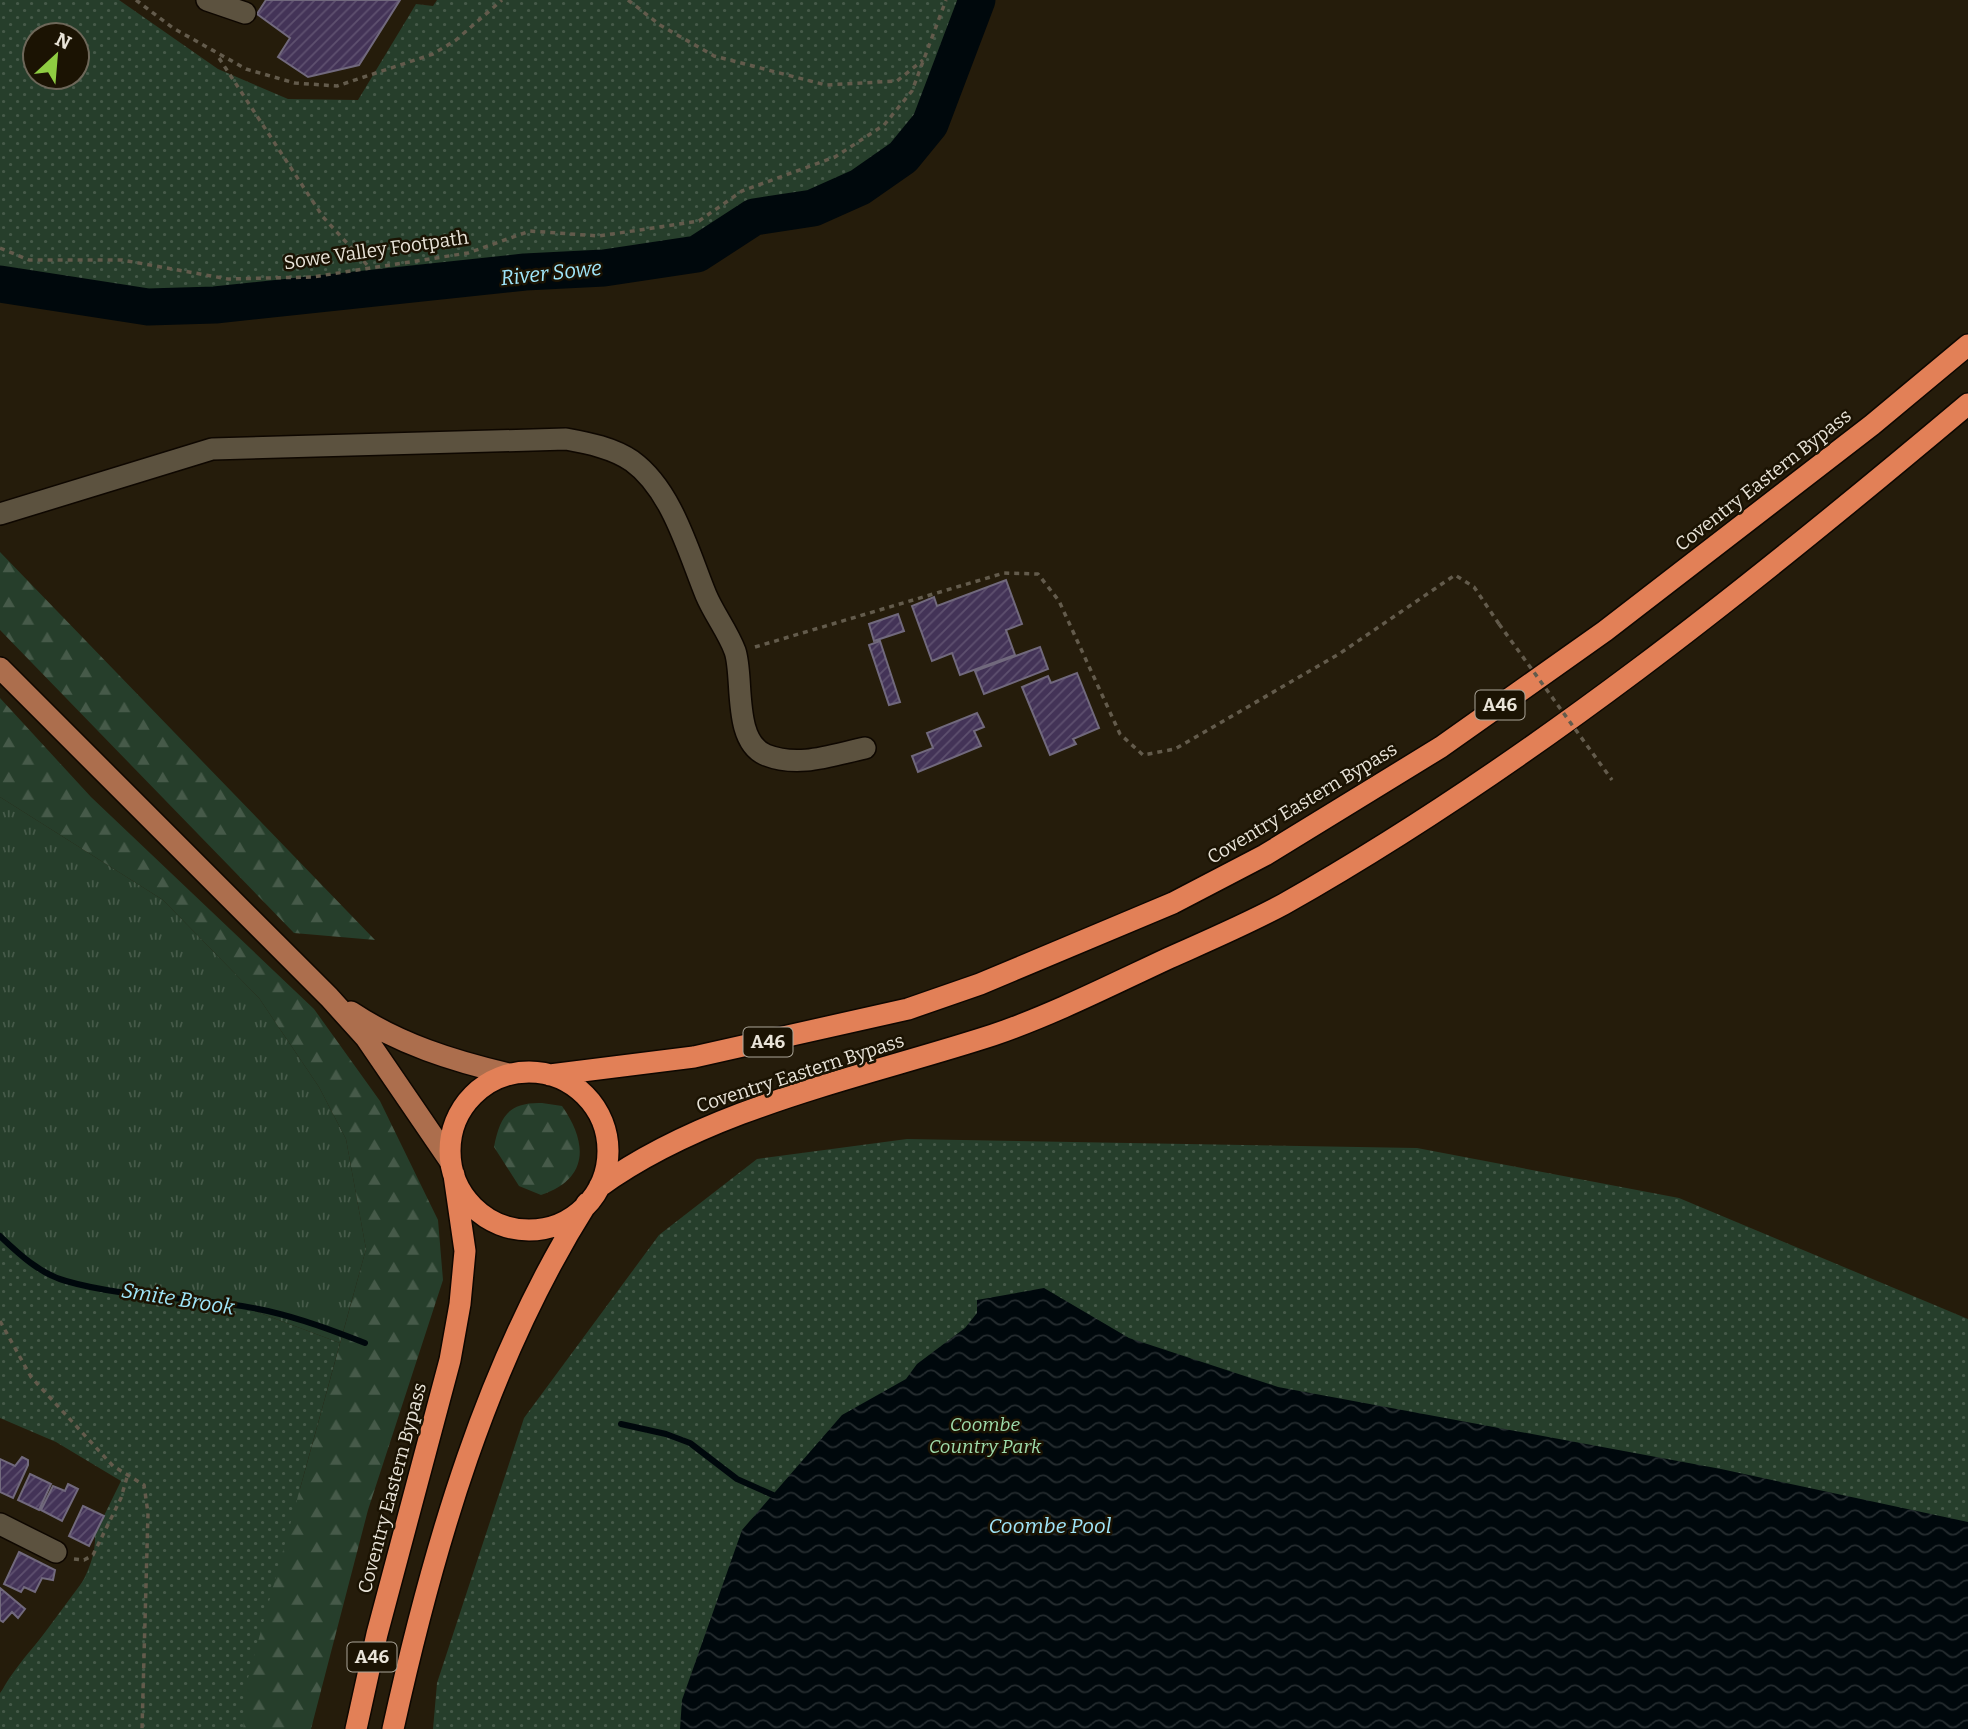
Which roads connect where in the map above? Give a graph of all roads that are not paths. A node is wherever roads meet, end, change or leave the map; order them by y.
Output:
1 (207, 0) edge
2 (245, 13) dead end
3 (1968, 345) edge
4 (1968, 404) edge
5 (0, 514) edge
6 (0, 668) edge
7 (865, 748) dead end
8 (329, 997) junction
9 (509, 1074) junction
10 (550, 1075) junction
11 (452, 1168) junction
12 (593, 1195) junction
13 (0, 1524) edge
14 (56, 1552) road end
15 (356, 1729) edge
16 (393, 1729) edge

1 - 2 street
3 - 10 highway, Coventry Eastern Bypass / A46
4 - 12 highway, Coventry Eastern Bypass / A46
5 - 7 street
6 - 8 main road
8 - 9 main road
8 - 11 main road
9 - 10 highway
9 - 11 highway
10 - 12 highway
11 - 12 highway
11 - 15 highway, Coventry Eastern Bypass / A46
12 - 16 highway, Coventry Eastern Bypass / A46
13 - 14 street

